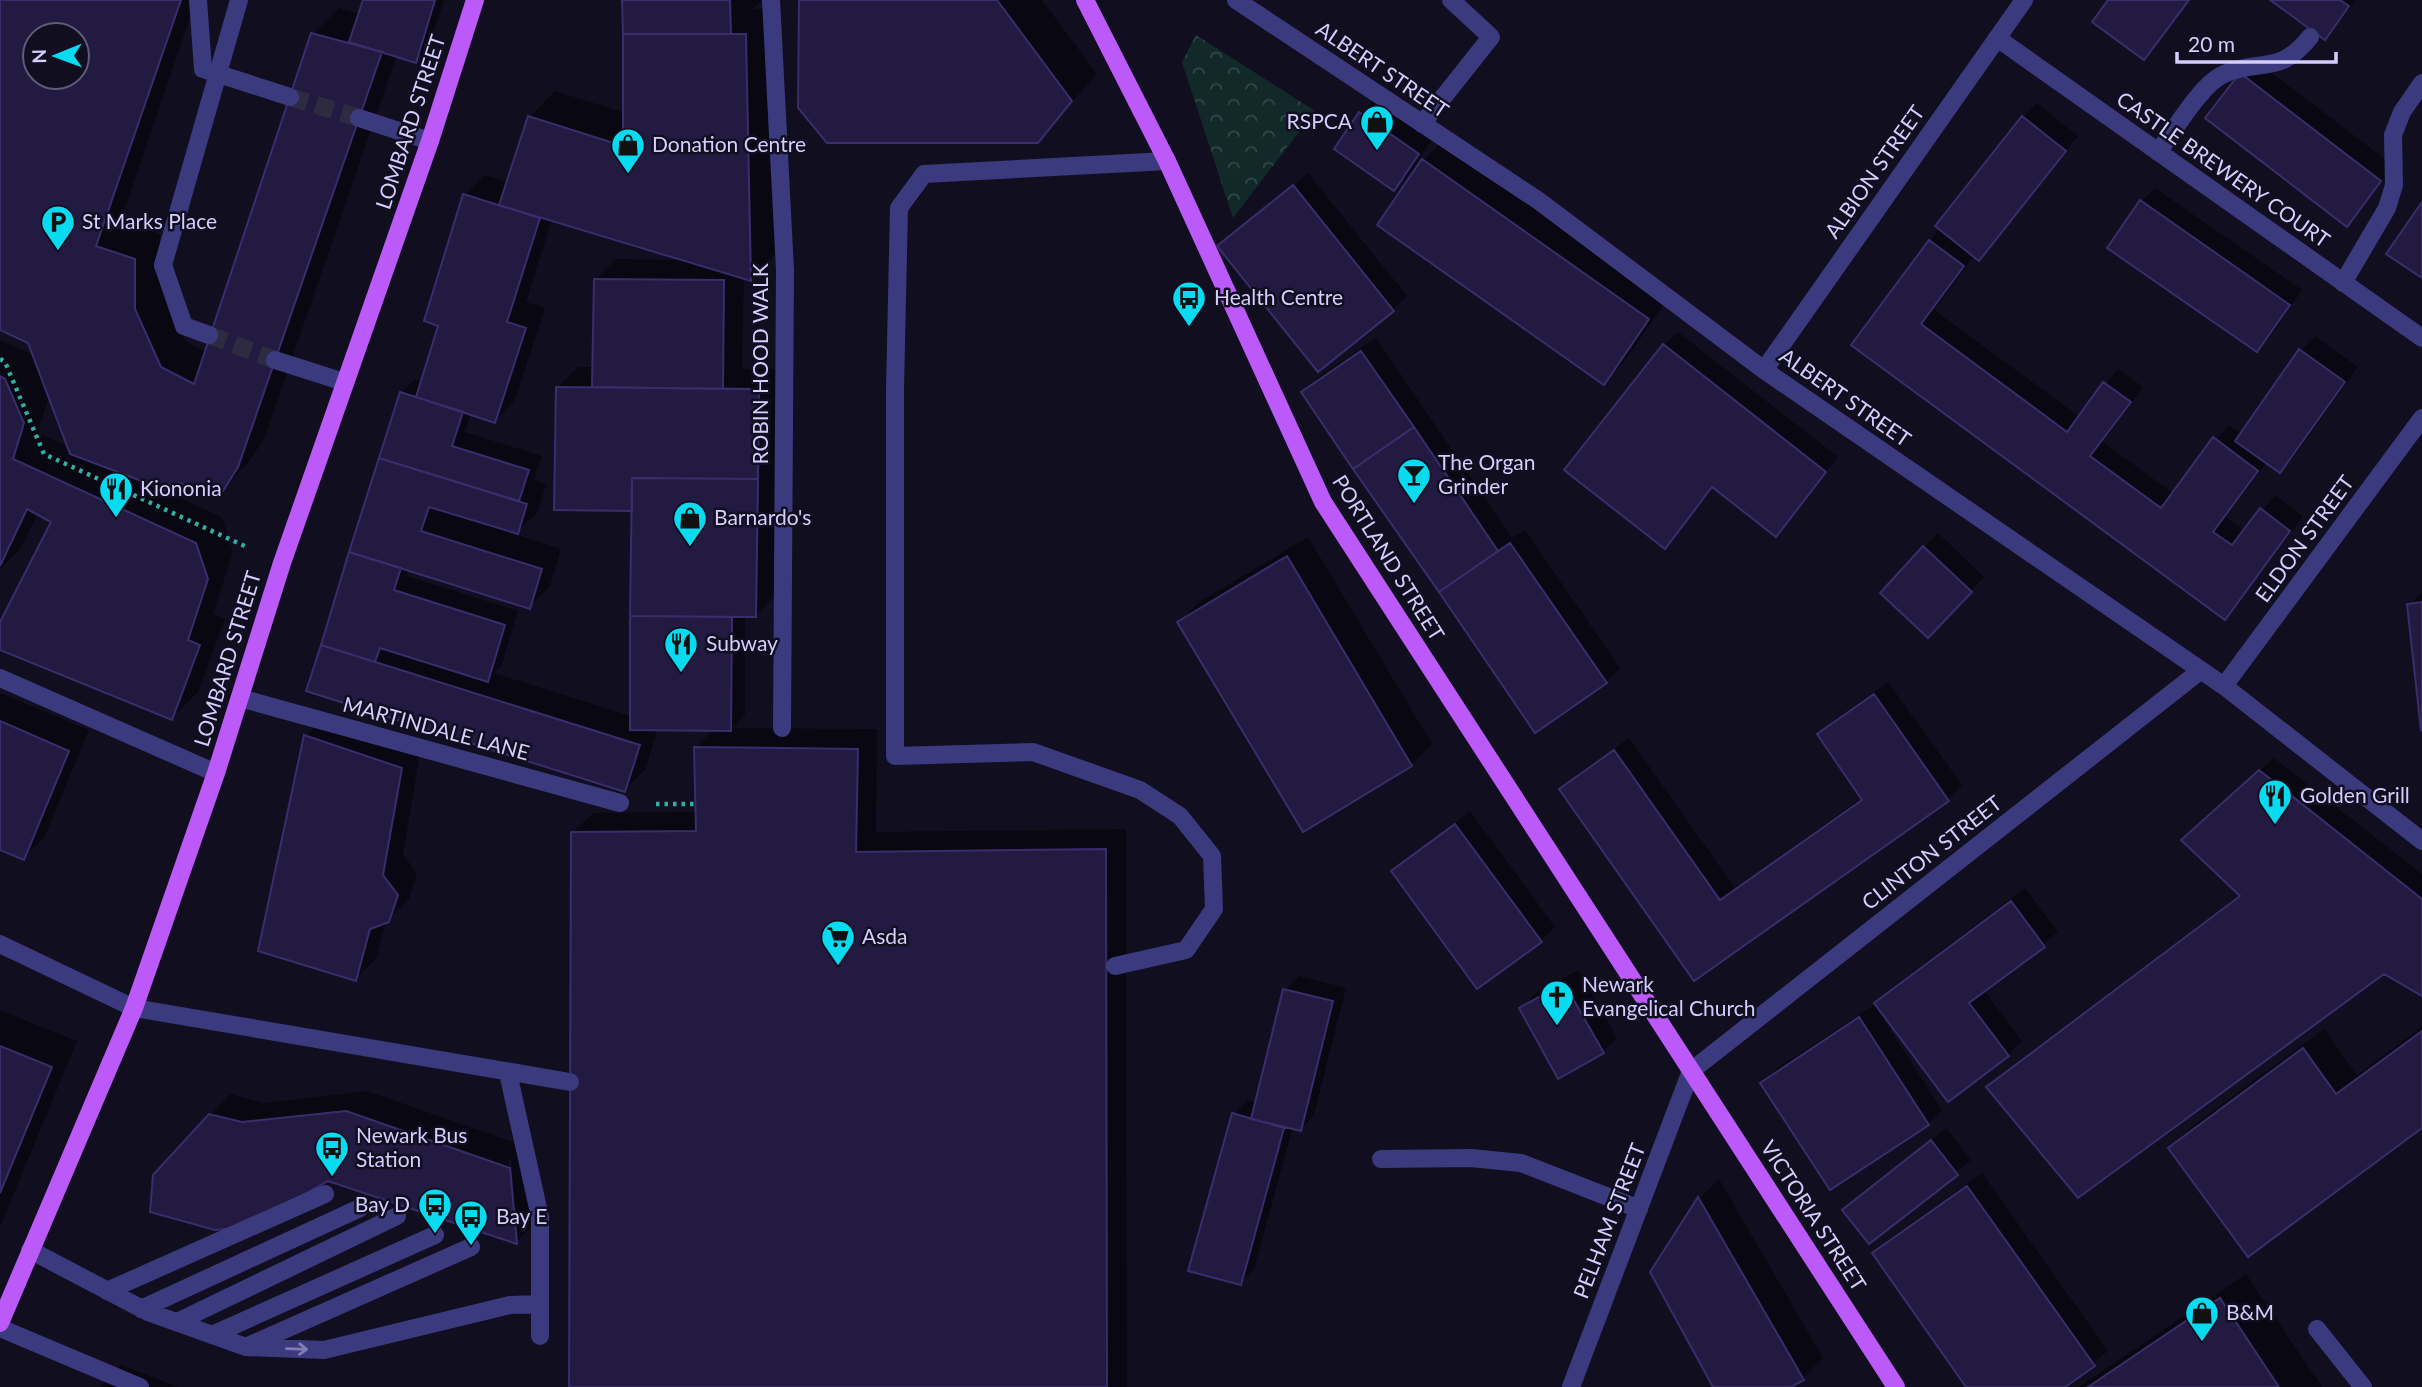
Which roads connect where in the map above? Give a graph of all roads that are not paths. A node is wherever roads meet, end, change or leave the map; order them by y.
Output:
1 (198, 0) edge
2 (239, 0) edge
3 (475, 0) edge
4 (771, 0) edge
5 (1085, 0) edge
6 (1236, 0) edge
7 (1451, 0) edge
8 (2024, 0) edge
9 (1997, 37) junction
10 (2310, 37) dead end
11 (2422, 82) edge
12 (290, 97) tunnel mouth
13 (359, 118) tunnel mouth
14 (1422, 124) junction
15 (430, 141) junction
16 (2158, 152) junction
17 (1167, 161) junction
18 (2343, 283) junction
19 (209, 335) tunnel mouth
20 (2422, 338) edge
21 (275, 360) tunnel mouth
22 (1764, 370) junction
23 (344, 382) junction
24 (2422, 418) edge
25 (2200, 671) junction
26 (0, 678) edge
27 (2224, 686) junction
28 (240, 698) junction
29 (782, 727) dead end
30 (215, 773) junction
31 (620, 803) dead end
32 (2422, 841) edge
33 (0, 944) edge
34 (1115, 966) dead end
35 (134, 1008) junction
36 (1691, 1070) junction
37 (508, 1073) junction
38 (570, 1082) dead end
39 (1381, 1159) dead end
40 (325, 1194) dead end
41 (360, 1208) dead end
42 (1639, 1209) junction
43 (397, 1216) dead end
44 (435, 1235) dead end
45 (471, 1247) dead end
46 (30, 1250) junction
47 (107, 1291) junction
48 (540, 1304) junction
49 (141, 1309) junction
50 (177, 1322) junction
51 (0, 1325) edge
52 (2316, 1329) dead end
53 (212, 1335) junction
54 (541, 1336) dead end
55 (246, 1347) junction
56 (140, 1387) edge
57 (1571, 1387) edge
58 (1896, 1387) edge
59 (2363, 1387) edge

1 - 12 street
2 - 19 street, bridge
3 - 15 main road, LOMBARD STREET
4 - 29 street, ROBIN HOOD WALK
5 - 17 main road, PORTLAND STREET
6 - 14 street, ALBERT STREET
7 - 14 street
8 - 9 street, ALBION STREET
9 - 16 street, CASTLE BREWERY COURT
9 - 22 street, ALBION STREET
10 - 16 street
11 - 18 street
13 - 15 street
14 - 22 street, ALBERT STREET
15 - 23 main road, LOMBARD STREET
16 - 18 street, CASTLE BREWERY COURT
17 - 34 street
17 - 36 main road, PORTLAND STREET
18 - 20 street, CASTLE BREWERY COURT
21 - 23 street
22 - 25 street, ALBERT STREET
23 - 28 main road, LOMBARD STREET
24 - 27 street, ELDON STREET
25 - 27 street, ALBERT STREET
25 - 36 street, CLINTON STREET
26 - 30 street
27 - 32 street, ALBERT STREET
28 - 30 main road, LOMBARD STREET
28 - 31 street, MARTINDALE LANE
30 - 35 main road, LOMBARD STREET
33 - 35 street
35 - 37 street
35 - 46 main road, LOMBARD STREET
36 - 42 street, PELHAM STREET
36 - 58 main road, VICTORIA STREET
37 - 38 street
37 - 48 street
39 - 42 street
40 - 47 street
41 - 49 street
42 - 57 street, PELHAM STREET
43 - 50 street
44 - 53 street
45 - 55 street
46 - 47 street
46 - 51 main road, LOMBARD STREET
47 - 49 street
48 - 54 street
55 -> 48 street
49 - 50 street
50 - 53 street
51 - 56 street
52 - 59 street
53 - 55 street

